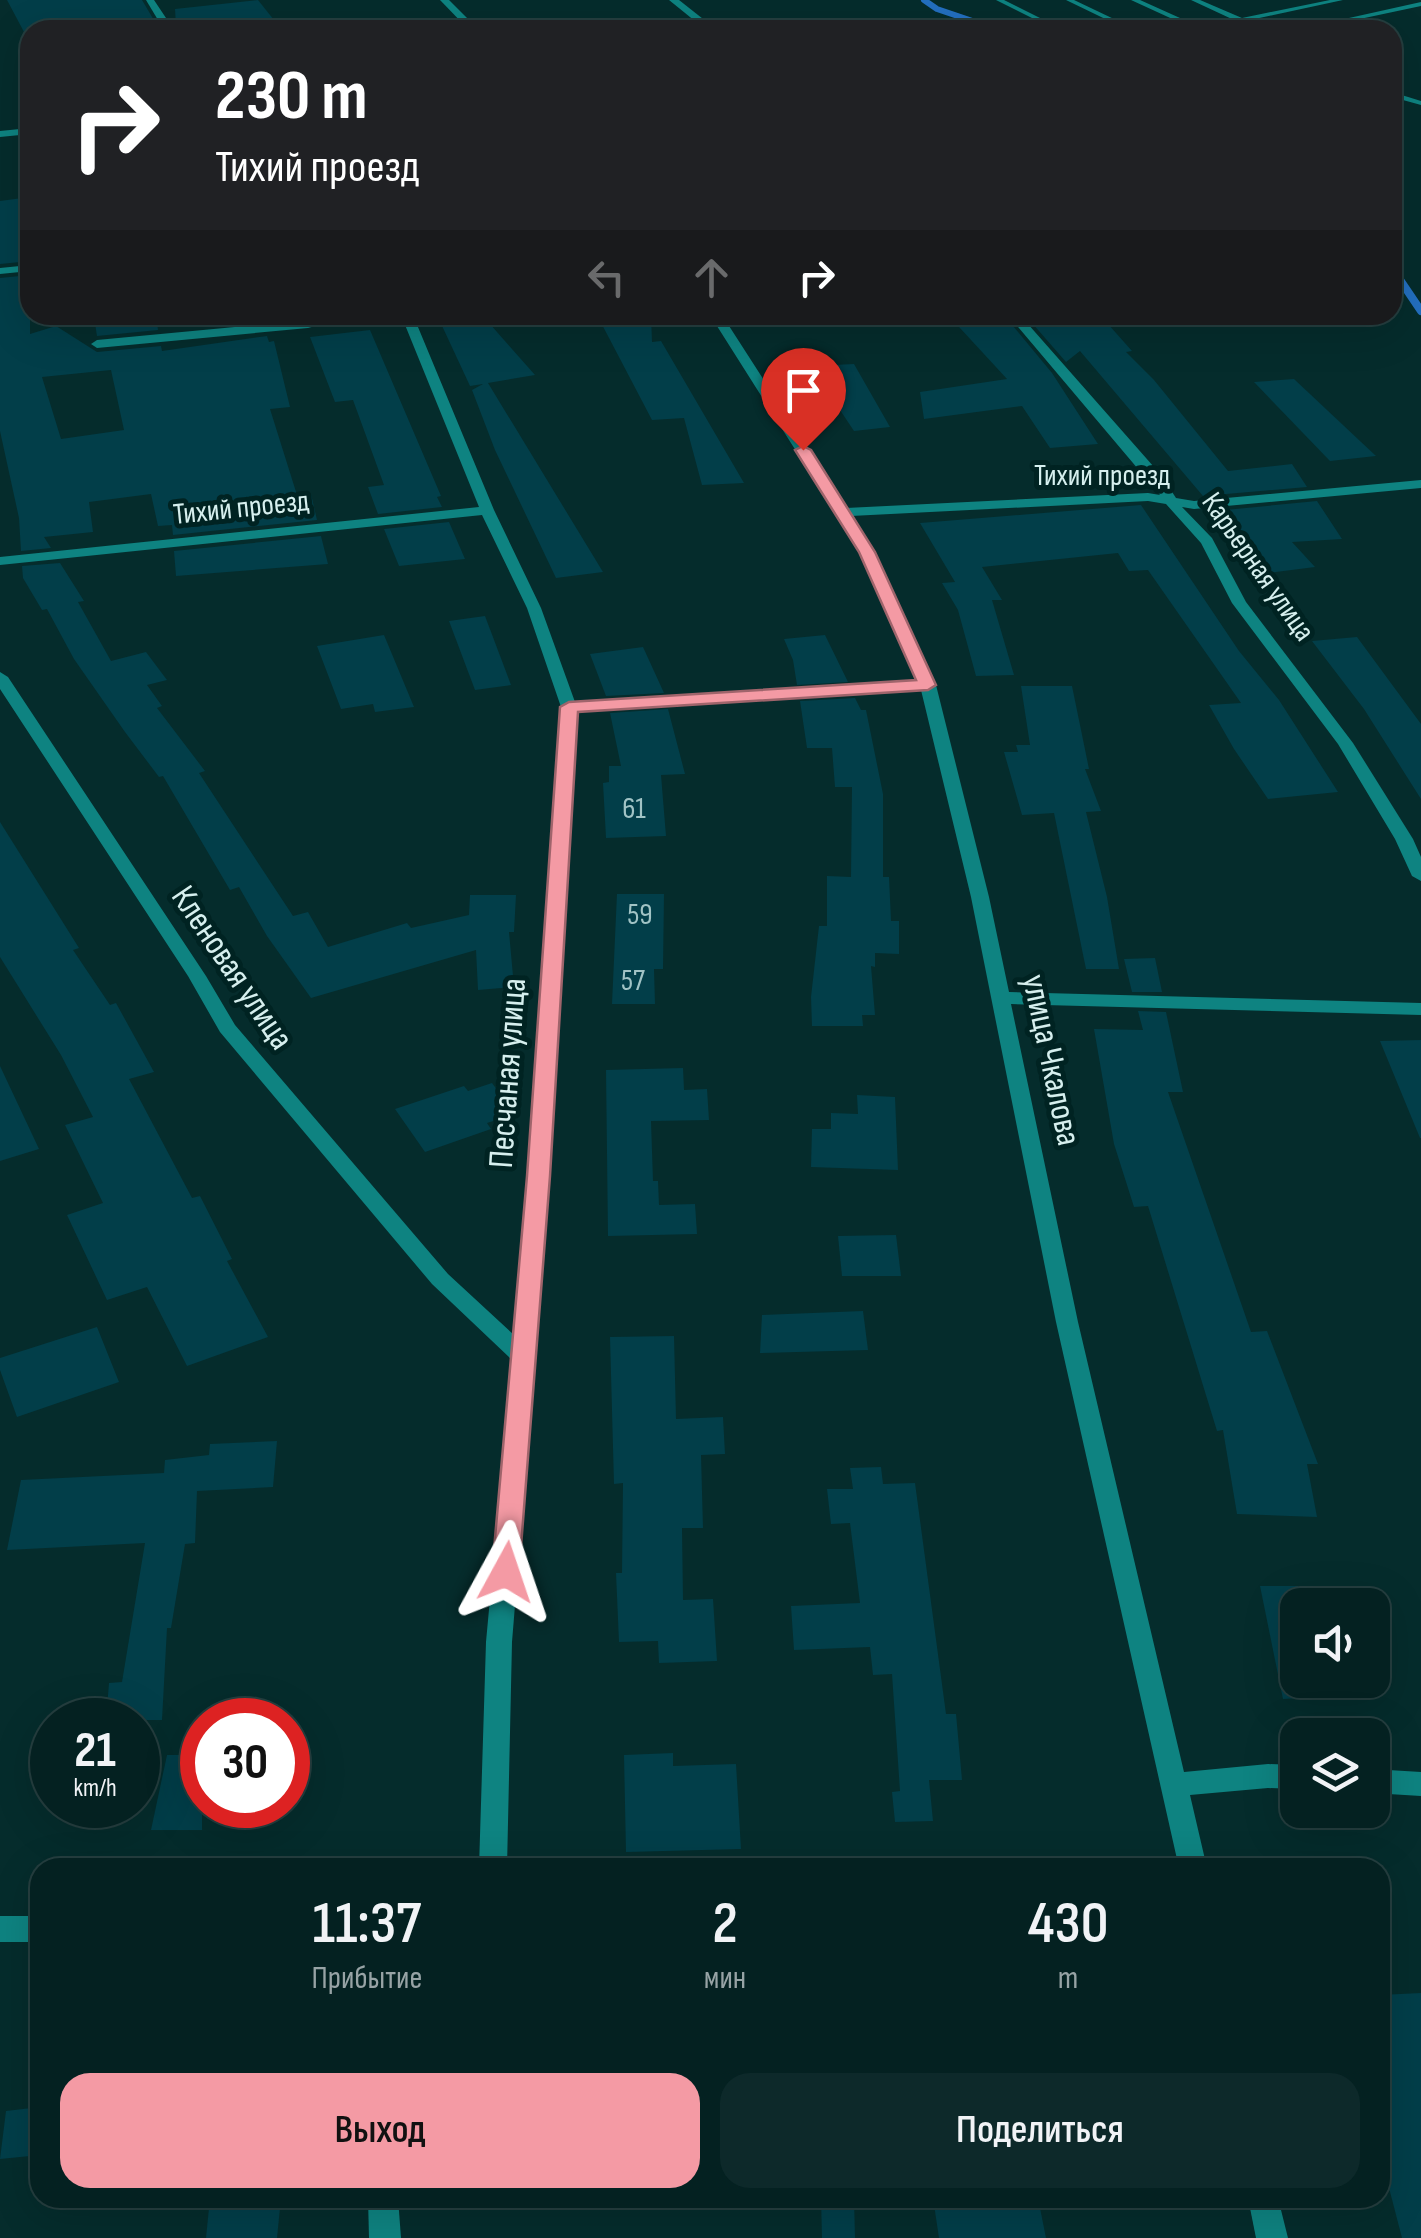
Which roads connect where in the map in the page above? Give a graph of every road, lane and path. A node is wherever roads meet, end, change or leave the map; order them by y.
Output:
1 (444, 0) edge
2 (673, 0) edge
3 (999, 0) edge
4 (1069, 0) edge
5 (1134, 0) edge
6 (1194, 0) edge
7 (1340, 0) edge
8 (1421, 4) edge
9 (464, 20) edge
10 (699, 20) edge
11 (1041, 20) edge
12 (1112, 20) edge
13 (1175, 20) edge
14 (1240, 20) joint
15 (1345, 20) edge
16 (297, 325) edge
17 (411, 325) edge
18 (722, 325) edge
19 (1023, 325) edge
20 (96, 344) dead end
21 (1421, 484) edge
22 (1172, 500) junction
23 (487, 510) junction
24 (842, 512) junction
25 (0, 561) edge
26 (0, 677) edge
27 (928, 685) junction
28 (569, 707) junction
29 (1421, 876) edge
30 (1000, 998) junction
31 (1421, 1009) edge
32 (524, 1358) junction
33 (1280, 1777) edge
34 (1390, 1783) edge
35 (1421, 1784) edge
36 (1174, 1785) junction
37 (493, 1858) edge
38 (1190, 1858) edge
39 (0, 1929) edge
40 (30, 1929) edge
41 (384, 2208) edge
42 (1265, 2208) edge
43 (385, 2238) edge
44 (1272, 2238) edge

1 - 9 street
2 - 10 street
3 - 11 lane
4 - 12 lane
5 - 13 lane
6 - 14 lane
7 - 14 lane
8 - 15 lane
16 - 20 street
17 - 23 street, Песчаная улица
18 - 24 street, улица Чкалова
19 - 22 street, Карьерная улица
21 - 22 street, Тихий проезд
22 - 24 street, Тихий проезд
22 - 29 street, Карьерная улица
23 - 25 street, Тихий проезд
23 - 28 street, Песчаная улица
24 - 27 street, улица Чкалова
26 - 32 street, Кленовая улица
27 - 28 street
27 - 30 street, улица Чкалова
28 - 32 street, Песчаная улица
30 - 31 street
30 - 36 street, улица Чкалова
32 - 37 street, Песчаная улица
33 - 36 street
34 - 35 street
36 - 38 street, улица Чкалова
39 - 40 street
41 - 43 street
42 - 44 street

